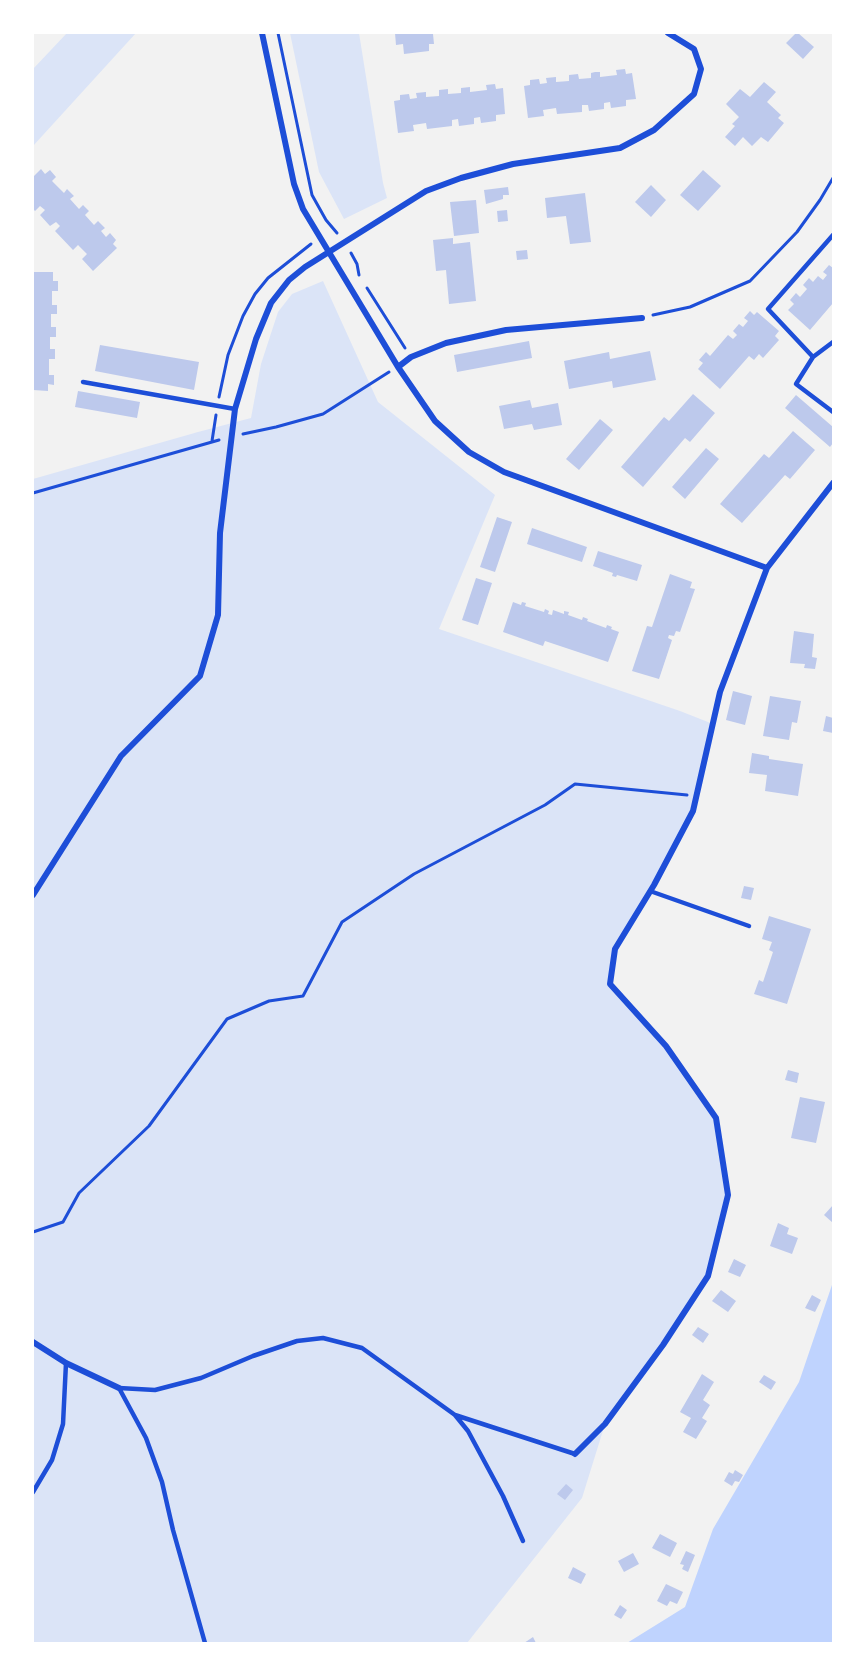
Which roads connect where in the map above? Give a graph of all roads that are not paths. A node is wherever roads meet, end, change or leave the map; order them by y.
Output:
1 (262, 33) edge
2 (668, 33) edge
3 (833, 235) edge
4 (329, 251) junction
5 (642, 318) road end
6 (833, 342) edge
7 (813, 357) junction
8 (398, 367) junction
9 (84, 382) dead end
10 (235, 408) junction
11 (833, 412) edge
12 (833, 483) edge
13 (767, 568) junction
14 (650, 891) junction
15 (33, 895) edge
16 (749, 926) dead end
17 (33, 1342) edge
18 (66, 1364) junction
19 (119, 1388) junction
20 (456, 1415) junction
21 (575, 1454) joint
22 (33, 1492) edge
23 (523, 1541) dead end
24 (205, 1643) edge

1 - 4 street
2 - 4 street
3 - 7 lane
4 - 8 street
4 - 10 street
5 - 8 street
6 - 7 lane
7 - 11 lane
8 - 13 street
9 - 10 lane
10 - 15 street
12 - 13 street
13 - 14 street
14 - 16 lane
14 - 21 street
17 - 18 street
18 - 19 street
18 - 22 lane
19 - 20 lane
19 - 24 lane
20 - 21 lane
20 - 23 lane

